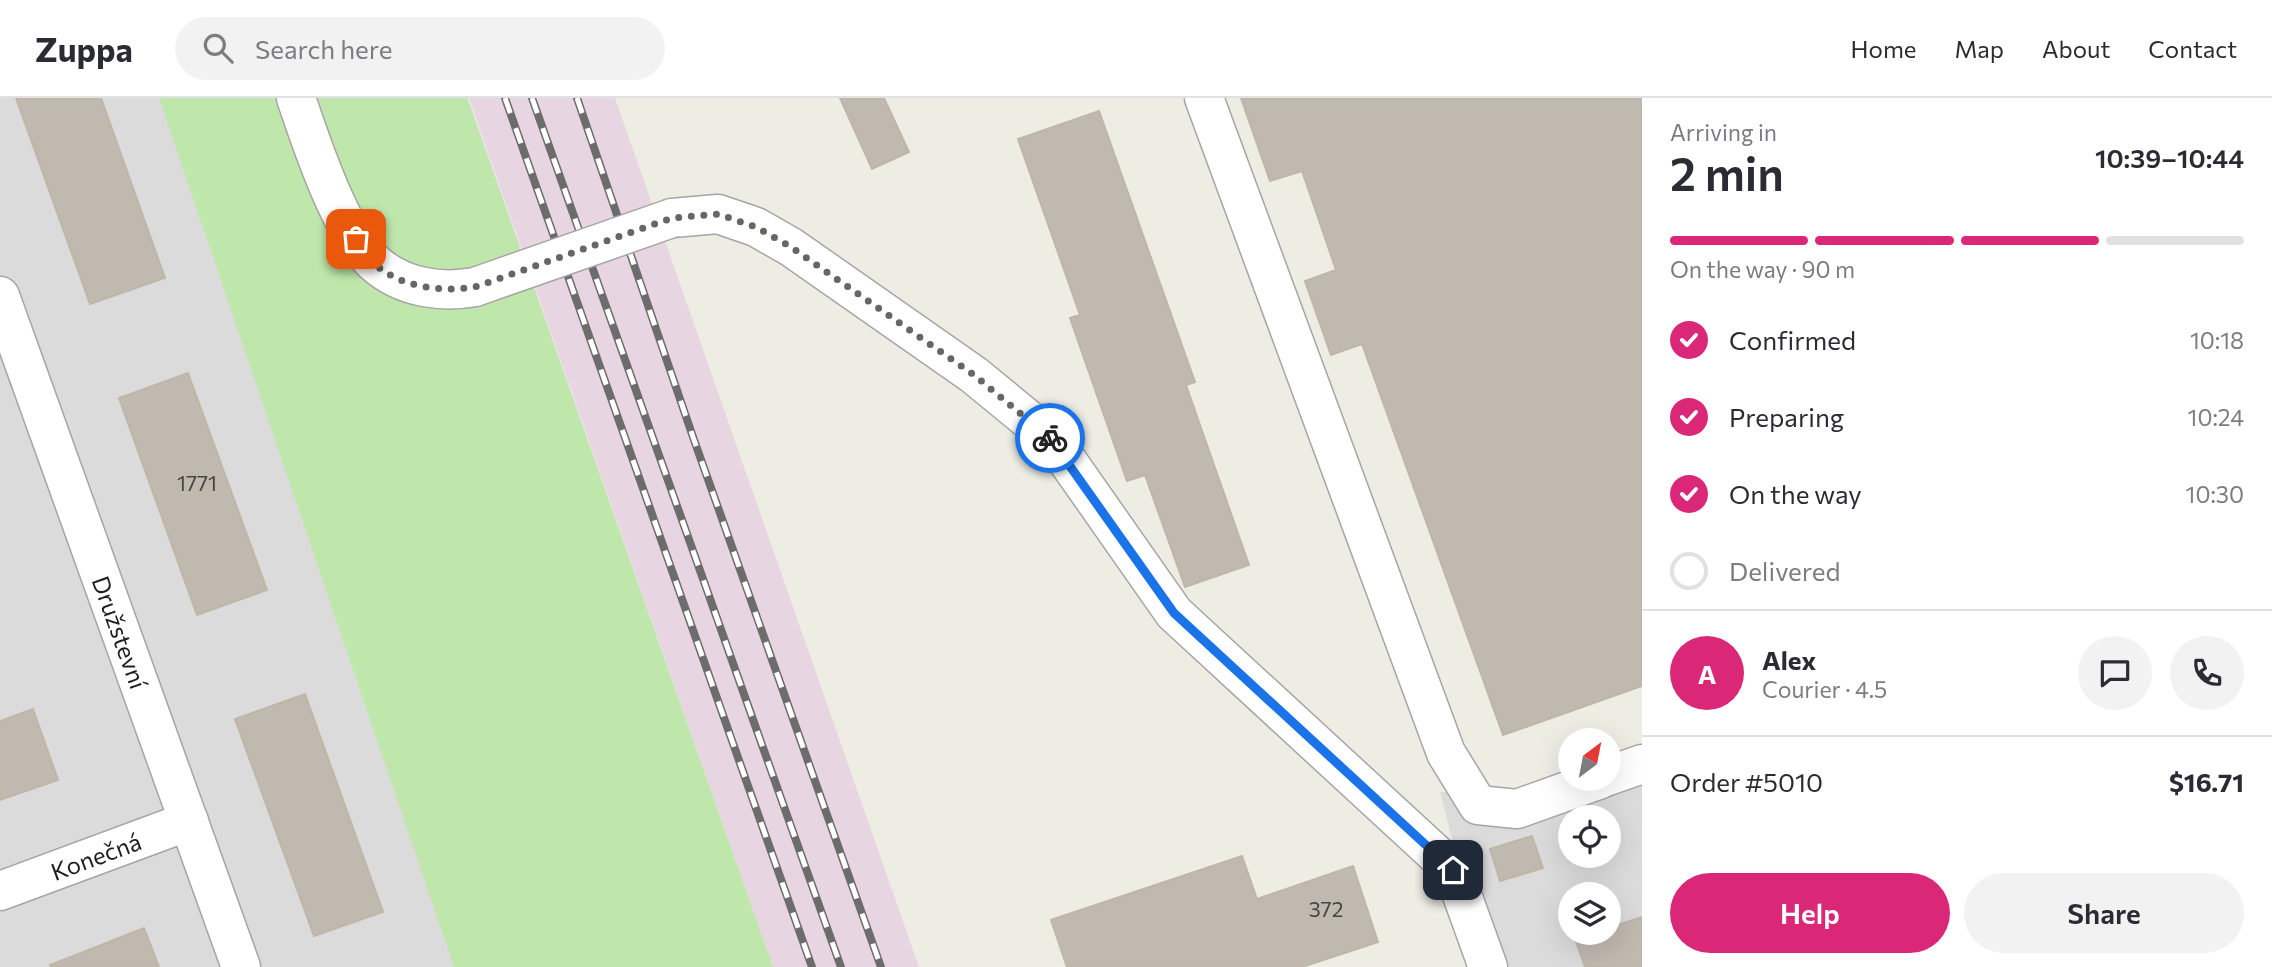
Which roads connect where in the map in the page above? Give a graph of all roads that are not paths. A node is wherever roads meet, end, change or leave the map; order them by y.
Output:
1 (296, 98) edge
2 (1204, 98) edge
3 (0, 296) edge
4 (1642, 764) edge
5 (1621, 771) edge
6 (1567, 791) edge
7 (189, 821) junction
8 (0, 891) edge
9 (241, 967) edge
10 (1488, 967) edge

1 - 10 street, bridge
2 - 6 street
3 - 7 street, Družstevní
4 - 5 street
7 - 8 street, Konečná
7 - 9 street, Družstevní

